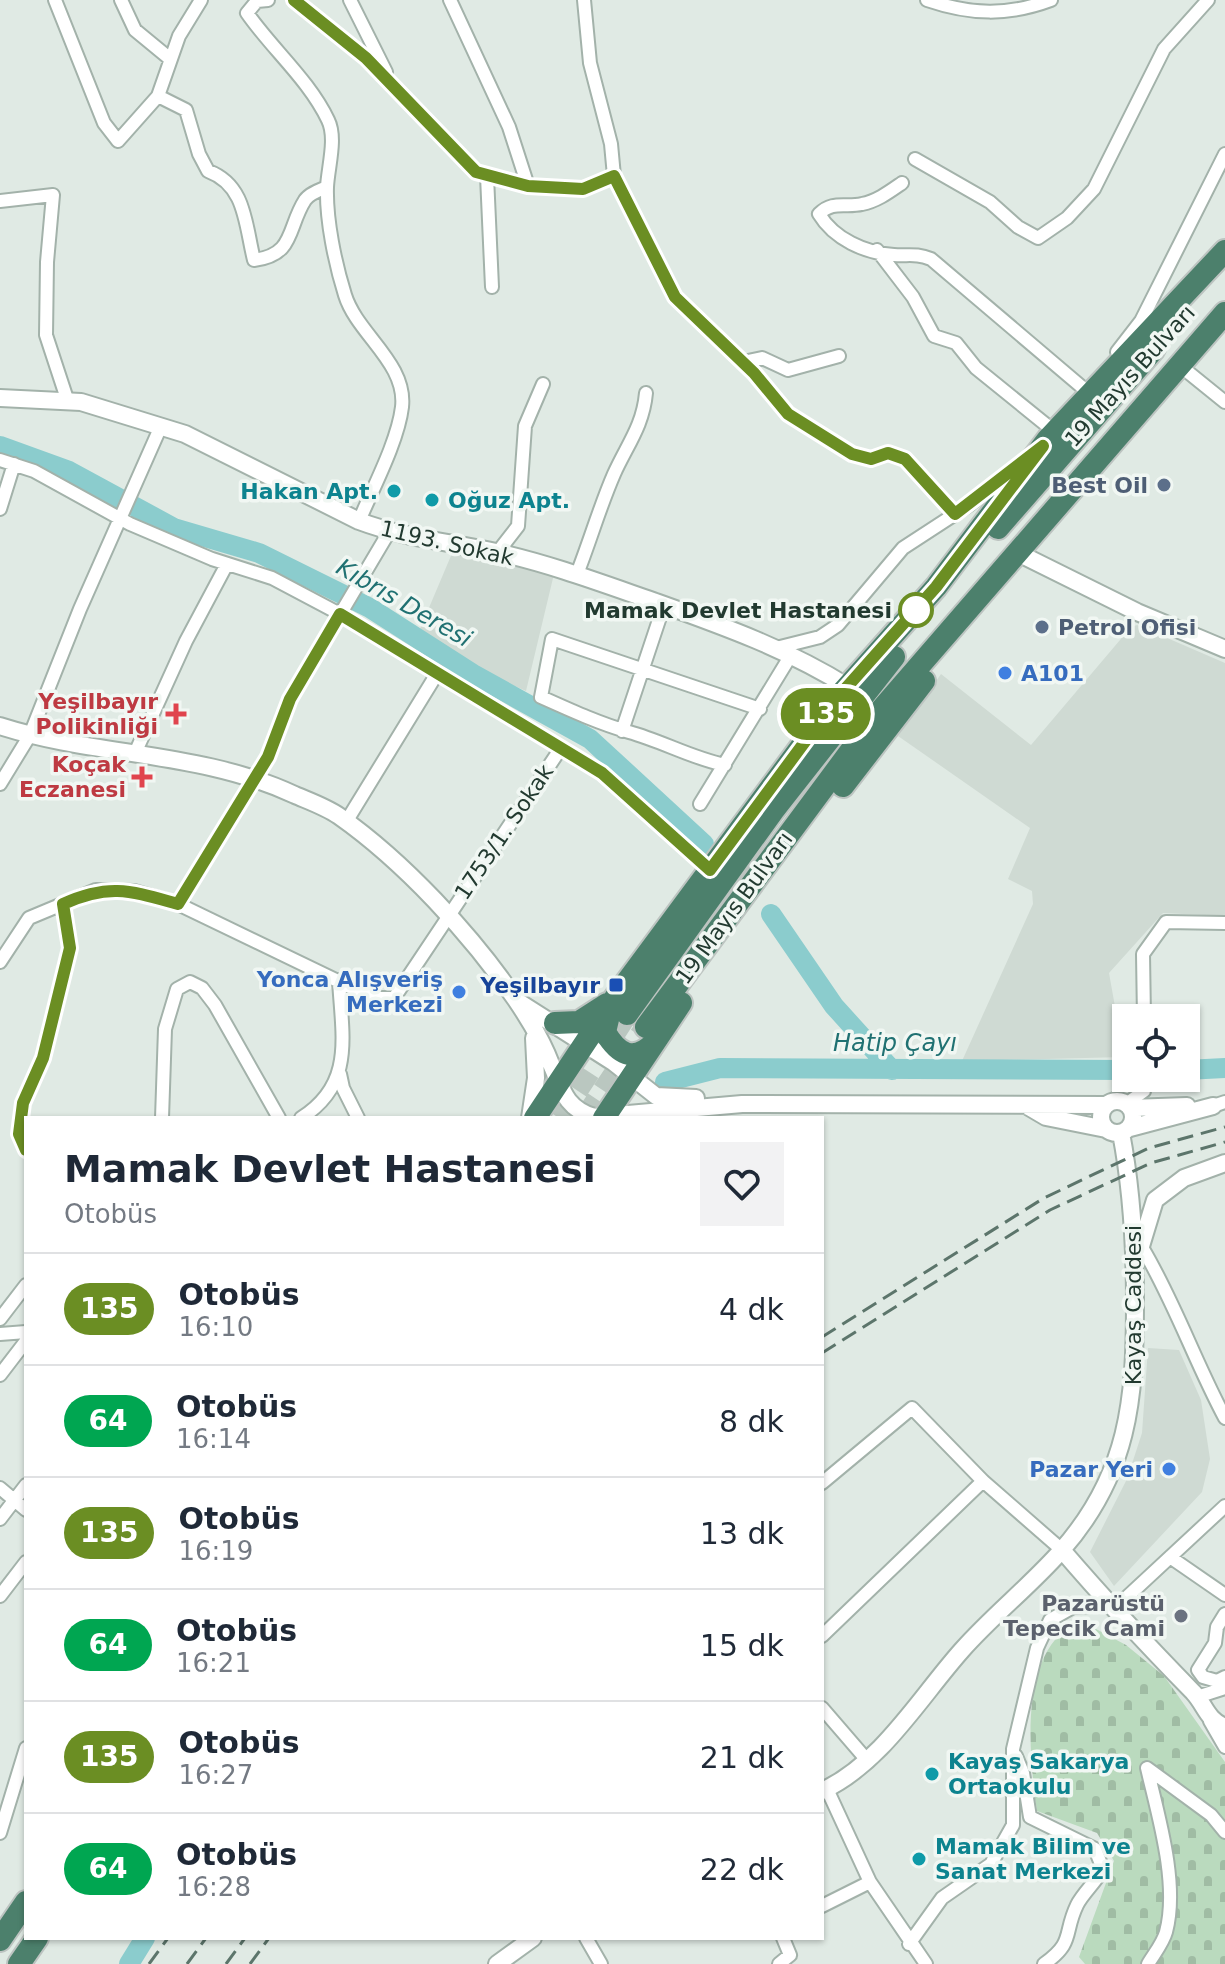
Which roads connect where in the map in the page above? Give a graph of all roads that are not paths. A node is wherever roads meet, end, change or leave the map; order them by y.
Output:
1 (55, 0) edge
2 (121, 0) edge
3 (201, 0) edge
4 (268, 0) edge
5 (294, 0) edge
6 (350, 0) edge
7 (450, 0) edge
8 (584, 0) edge
9 (927, 0) edge
10 (1051, 0) edge
11 (1208, 0) edge
12 (169, 58) junction
13 (392, 84) junction
14 (158, 96) junction
15 (1225, 154) edge
16 (915, 159) dead end
17 (487, 176) junction
18 (614, 176) junction
19 (902, 183) dead end
20 (528, 186) junction
21 (327, 187) junction
22 (0, 201) edge
23 (877, 250) junction
24 (1225, 251) edge
25 (1225, 271) edge
26 (492, 287) dead end
27 (1225, 313) edge
28 (839, 356) dead end
29 (1112, 357) dead end
30 (743, 362) junction
31 (1178, 364) junction
32 (543, 384) dead end
33 (646, 393) dead end
34 (1090, 394) junction
35 (0, 398) edge
36 (68, 402) junction
37 (1225, 402) edge
38 (161, 426) junction
39 (1049, 439) junction
40 (0, 460) edge
41 (14, 464) junction
42 (0, 509) edge
43 (955, 514) junction
44 (119, 517) junction
45 (359, 521) junction
46 (389, 532) junction
47 (1016, 552) junction
48 (497, 553) junction
49 (227, 564) junction
50 (577, 574) junction
51 (664, 605) junction
52 (340, 614) junction
53 (1225, 649) edge
54 (784, 652) junction
55 (641, 669) junction
56 (438, 672) junction
57 (848, 687) junction
58 (760, 709) junction
59 (0, 726) edge
60 (622, 731) junction
61 (30, 735) junction
62 (561, 748) junction
63 (136, 751) junction
64 (725, 765) junction
65 (255, 776) junction
66 (0, 784) edge
67 (700, 804) dead end
68 (346, 822) junction
69 (710, 870) junction
70 (63, 904) junction
71 (178, 904) junction
72 (447, 916) junction
73 (1225, 923) edge
74 (0, 962) edge
75 (339, 980) junction
76 (516, 1000) junction
77 (1144, 1004) edge
78 (622, 1005) junction
79 (555, 1023) junction
80 (534, 1032) junction
81 (651, 1034) junction
82 (586, 1045) junction
83 (340, 1070) junction
84 (632, 1076) junction
85 (558, 1086) junction
86 (1138, 1092) edge
87 (656, 1096) junction
88 (742, 1104) junction
89 (1219, 1104) edge
90 (1106, 1105) junction
91 (1128, 1106) junction
92 (1027, 1107) junction
93 (162, 1116) edge
94 (278, 1116) edge
95 (304, 1116) edge
96 (357, 1116) edge
97 (532, 1116) edge
98 (534, 1116) edge
99 (591, 1116) edge
100 (606, 1116) edge
101 (616, 1116) edge
102 (1119, 1130) junction
103 (24, 1145) edge
104 (1225, 1163) edge
105 (1139, 1255) junction
106 (24, 1288) edge
107 (0, 1319) edge
108 (24, 1332) edge
109 (0, 1334) edge
110 (24, 1344) edge
111 (0, 1375) edge
112 (1225, 1418) edge
113 (824, 1481) edge
114 (983, 1481) junction
115 (0, 1488) edge
116 (24, 1488) edge
117 (14, 1500) junction
118 (1225, 1506) edge
119 (24, 1508) edge
120 (0, 1519) edge
121 (1062, 1550) junction
122 (1170, 1557) junction
123 (24, 1565) edge
124 (1225, 1595) edge
125 (0, 1596) edge
126 (1111, 1607) junction
127 (1225, 1614) edge
128 (824, 1634) edge
129 (1225, 1677) edge
130 (1225, 1688) edge
131 (1197, 1697) junction
132 (824, 1710) edge
133 (1218, 1724) edge
134 (1225, 1747) edge
135 (1013, 1749) junction
136 (24, 1755) edge
137 (866, 1759) junction
138 (825, 1790) edge
139 (1225, 1832) edge
140 (0, 1833) edge
141 (870, 1882) junction
142 (24, 1905) edge
143 (824, 1905) edge
144 (0, 1940) edge
145 (36, 1940) edge
146 (530, 1940) edge
147 (587, 1940) edge
148 (784, 1940) edge
149 (909, 1944) junction
150 (19, 1964) edge
151 (497, 1964) edge
152 (601, 1964) edge
153 (779, 1964) edge
154 (926, 1964) edge
155 (1044, 1964) edge
156 (1148, 1964) edge

1 - 14 street
2 - 12 street
3 - 12 street
4 - 21 street
5 - 13 street
6 - 13 street
7 - 20 street
8 - 18 street
9 - 10 street
11 - 16 street
12 - 14 street
13 - 17 street
14 - 21 street
15 - 29 street
17 - 20 street
17 - 26 street
18 - 20 street
18 - 30 street
19 - 23 street
21 - 45 street
22 - 36 street
23 - 34 street
23 - 39 street
24 - 34 highway
25 - 78 highway, 19 Mayıs Bulvarı
27 - 31 highway, 19 Mayıs Bulvarı
28 - 30 street
30 - 43 street
31 - 37 street
31 - 47 highway, 19 Mayıs Bulvarı
32 - 48 street
33 - 50 street
34 - 39 highway
35 - 36 street, 1193. Sokak
36 - 38 street, 1193. Sokak
38 - 44 street
38 - 45 street, 1193. Sokak
39 - 43 street
39 - 57 highway
40 - 41 street
41 - 42 street
41 - 44 street
43 - 54 street
44 - 49 street
44 - 61 street
45 - 46 street, 1193. Sokak
46 - 48 street, 1193. Sokak
46 - 52 street
47 - 53 street
47 - 81 highway, 19 Mayıs Bulvarı
48 - 50 street, 1193. Sokak
49 - 52 street
49 - 63 street
50 - 51 street, 1193. Sokak
51 - 54 street, 1193. Sokak
51 - 55 street
52 - 56 street
52 - 65 street
54 - 57 street, 1193. Sokak
54 - 58 street
55 - 58 street
55 - 60 street
55 - 60 street
56 - 62 street
56 - 68 street
57 - 69 highway
58 - 64 street
59 - 61 street
60 - 64 street
61 - 63 street
61 - 66 street
62 - 69 street
62 - 72 street, 1753/1. Sokak
63 - 65 street
64 - 67 street
65 - 68 street
65 - 71 street
68 - 72 street
69 - 78 highway
70 - 71 street
70 - 74 street
70 - 103 street
71 - 75 street
72 - 75 street, 1753/1. Sokak
72 - 76 street
73 - 77 street
75 - 83 street
76 - 79 street
76 - 80 street
78 - 79 highway
78 - 81 highway
78 - 82 highway
79 - 82 street
80 - 85 street
80 - 97 street
81 - 84 highway, 19 Mayıs Bulvarı
81 - 87 street
82 - 84 street
82 - 85 highway
83 - 95 street
83 - 96 street
84 - 87 street
84 - 100 highway, 19 Mayıs Bulvarı
85 - 98 highway
85 - 99 street
86 - 91 street
87 - 88 street
88 - 92 street
88 - 101 street
89 - 91 street
89 - 102 street
90 - 91 street
90 - 92 street
90 - 102 street
91 - 102 street
92 - 102 street
93 - 94 street
102 - 105 street, Kayaş Caddesi
104 - 105 street
105 - 112 street
105 - 121 street, Kayaş Caddesi
106 - 107 street
108 - 109 street
110 - 111 street
113 - 114 street
114 - 121 street
114 - 128 street
115 - 117 street
116 - 117 street
117 - 119 street
117 - 120 street
118 - 122 street
121 - 126 street
121 - 137 street, Kayaş Caddesi
122 - 124 street
122 - 126 street
123 - 125 street
126 - 131 street
126 - 135 street
127 - 129 street
130 - 131 street
131 - 133 street
132 - 137 street
133 - 134 street
135 - 149 street
135 - 155 street
136 - 140 street
137 - 138 street, Kayaş Caddesi
138 - 141 street
139 - 156 street
141 - 143 street
141 - 149 street
142 - 144 highway
145 - 150 highway
146 - 151 street
147 - 152 street
148 - 153 street
149 - 154 street

